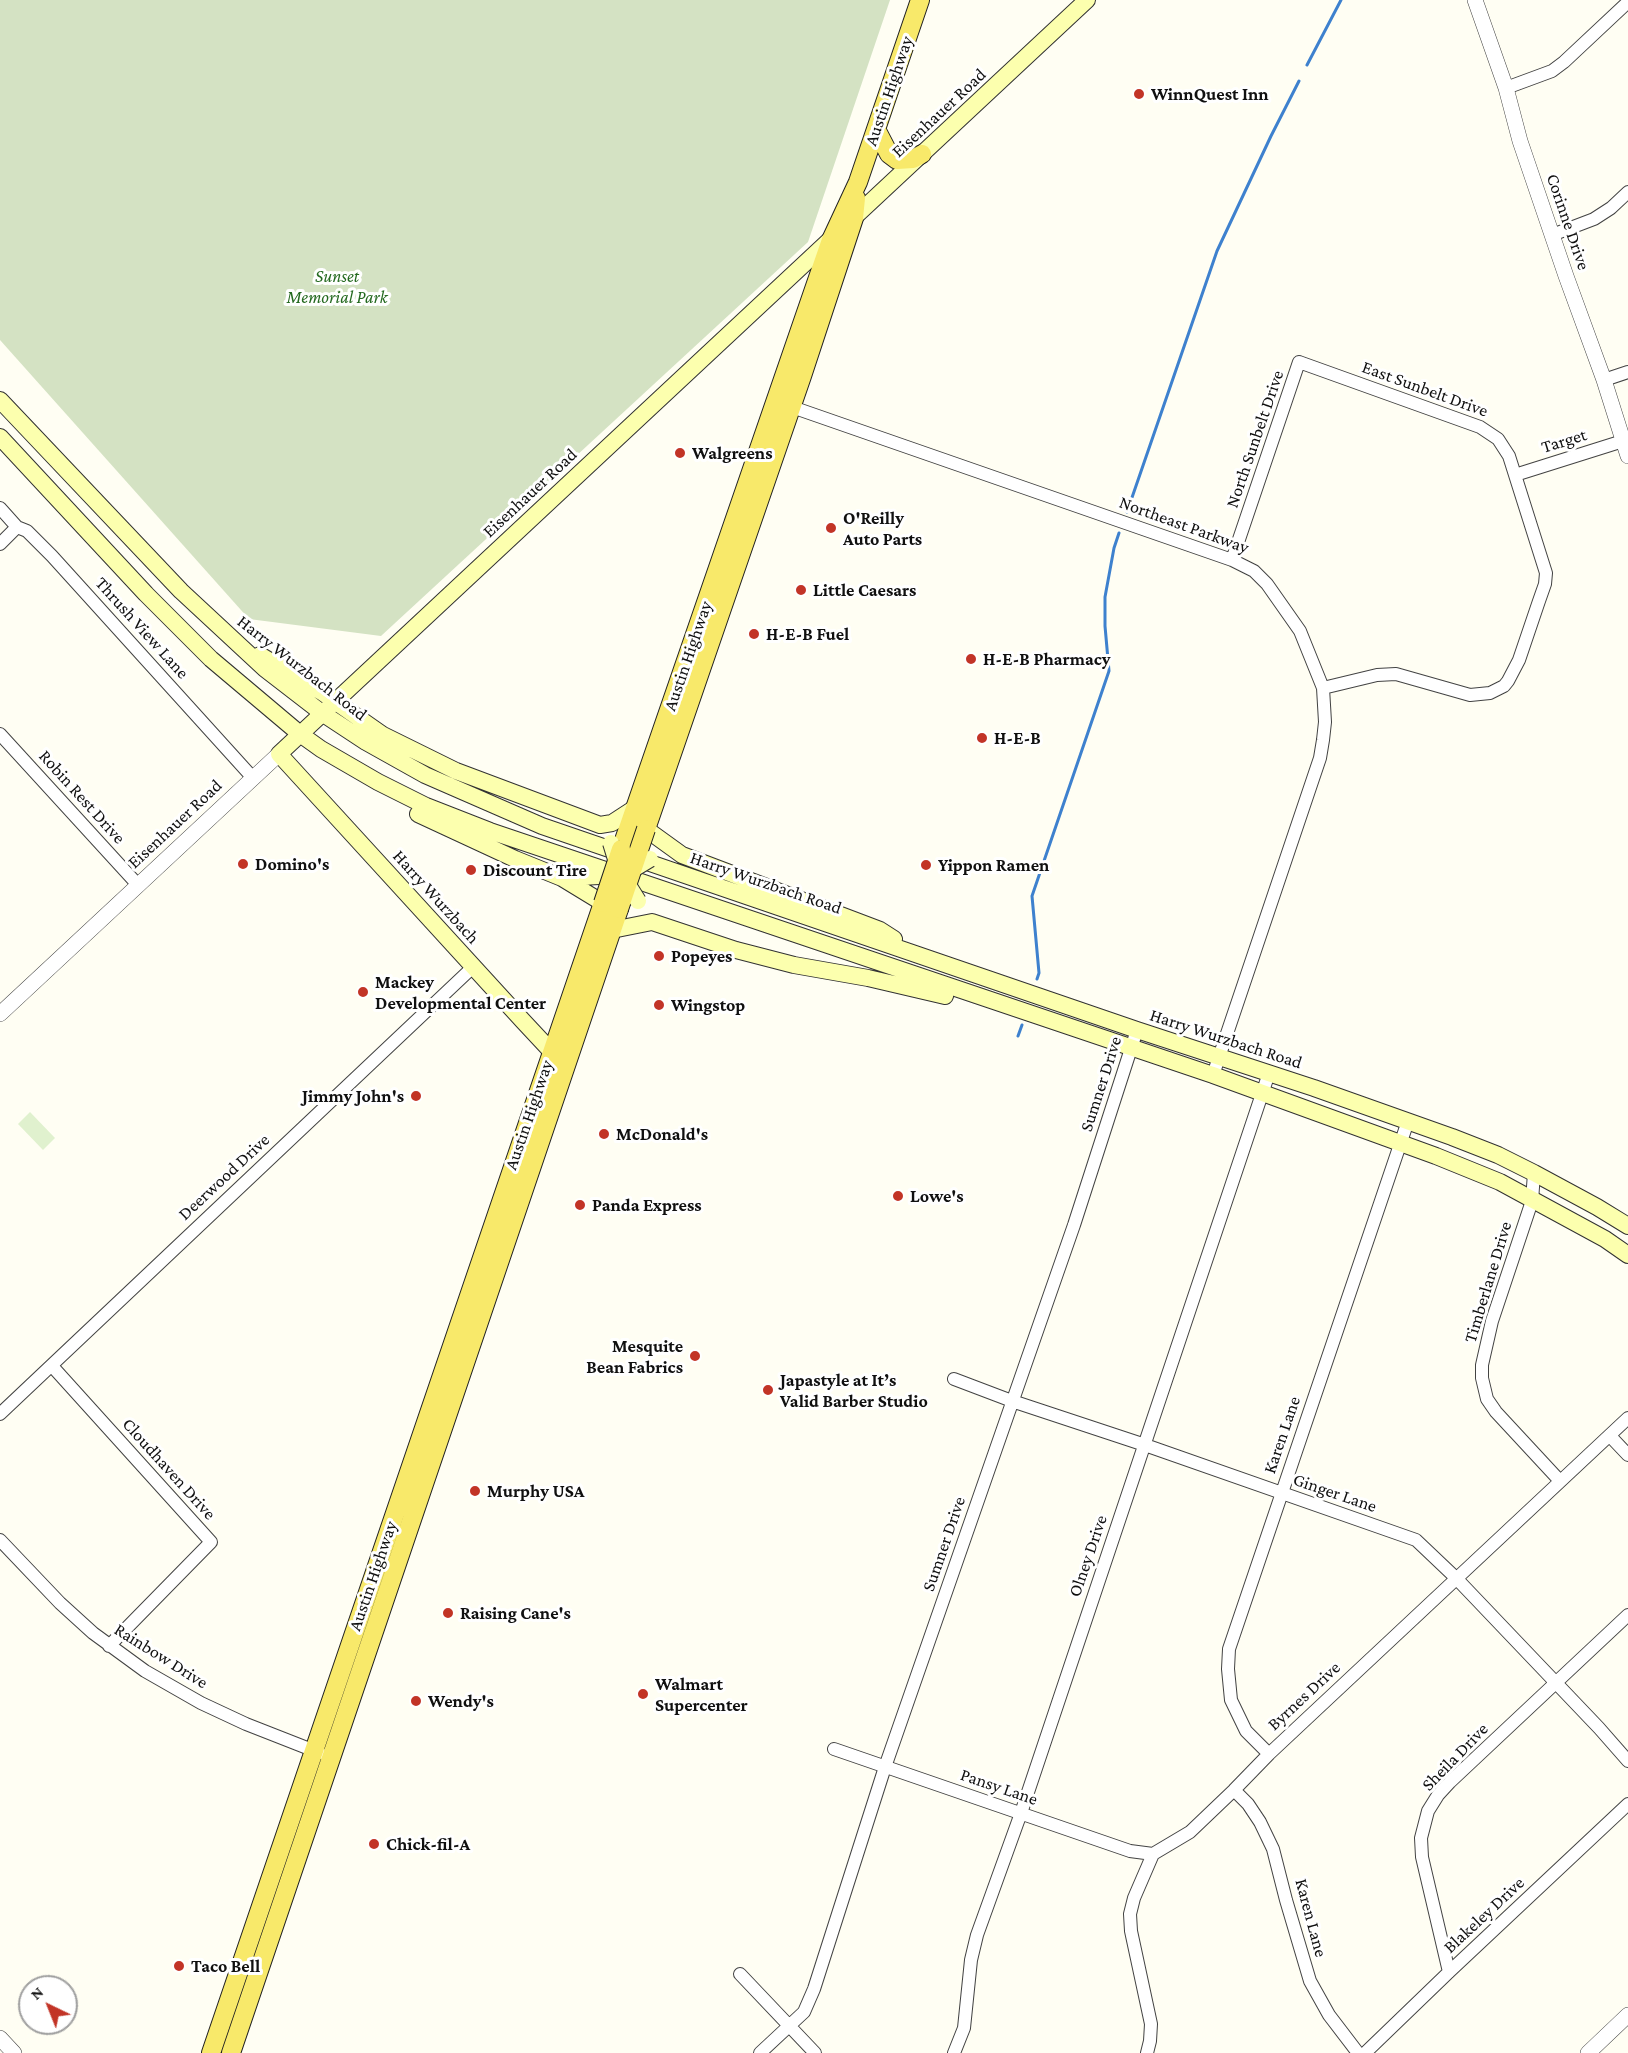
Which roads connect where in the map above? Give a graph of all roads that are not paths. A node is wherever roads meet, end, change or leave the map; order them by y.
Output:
1 (920, 0) edge
2 (1087, 0) edge
3 (1475, 0) edge
4 (1628, 2) edge
5 (1506, 88) junction
6 (876, 129) junction
7 (922, 154) junction
8 (858, 182) junction
9 (1628, 192) edge
10 (855, 218) junction
11 (1552, 235) junction
12 (831, 240) junction
13 (1299, 362) joint
14 (1628, 372) edge
15 (1604, 380) junction
16 (0, 400) edge
17 (792, 407) junction
18 (0, 437) edge
19 (1626, 449) edge
20 (1515, 475) junction
21 (0, 508) edge
22 (17, 527) junction
23 (0, 543) edge
24 (1232, 560) junction
25 (237, 644) junction
26 (1323, 688) junction
27 (335, 701) junction
28 (322, 713) junction
29 (672, 719) junction
30 (0, 734) edge
31 (300, 734) junction
32 (279, 754) junction
33 (253, 778) junction
34 (378, 783) junction
35 (635, 808) junction
36 (600, 825) junction
37 (646, 829) junction
38 (682, 855) junction
39 (621, 875) junction
40 (562, 878) junction
41 (138, 885) junction
42 (652, 922) junction
43 (612, 930) junction
44 (595, 953) junction
45 (920, 956) junction
46 (474, 967) junction
47 (877, 971) junction
48 (978, 976) junction
49 (0, 1014) edge
50 (1137, 1030) junction
51 (1132, 1049) junction
52 (551, 1051) junction
53 (1219, 1057) junction
54 (567, 1064) junction
55 (1269, 1073) junction
56 (1213, 1075) junction
57 (1264, 1093) junction
58 (1408, 1121) junction
59 (1402, 1144) junction
60 (1534, 1173) junction
61 (1532, 1201) junction
62 (1628, 1226) edge
63 (1628, 1255) edge
64 (52, 1365) junction
65 (954, 1379) dead end
66 (1012, 1401) junction
67 (0, 1414) edge
68 (1628, 1418) edge
69 (1610, 1436) junction
70 (1145, 1445) junction
71 (1628, 1455) edge
72 (1560, 1482) junction
73 (1281, 1493) junction
74 (0, 1540) edge
75 (1456, 1578) junction
76 (1628, 1615) edge
77 (109, 1646) junction
78 (1556, 1684) junction
79 (834, 1749) dead end
80 (313, 1751) junction
81 (1269, 1754) junction
82 (332, 1758) junction
83 (1628, 1761) edge
84 (885, 1767) junction
85 (1234, 1790) junction
86 (1628, 1804) edge
87 (1021, 1813) junction
88 (1153, 1854) junction
89 (1449, 1972) junction
90 (740, 1974) dead end
91 (1628, 2015) edge
92 (789, 2026) junction
93 (0, 2038) edge
94 (14, 2053) edge
95 (211, 2053) edge
96 (231, 2053) edge
97 (760, 2053) edge
98 (815, 2053) edge
99 (954, 2053) edge
100 (1147, 2053) edge
101 (1358, 2053) edge
102 (1365, 2053) edge
103 (1588, 2053) edge

1 - 6 main road, Austin Highway
2 - 7 main road, Eisenhauer Road
3 - 5 street, Corinne Drive
4 - 5 street
5 - 11 street, Corinne Drive
6 - 7 main road
6 - 8 main road, Austin Highway
7 - 10 main road, Eisenhauer Road
8 - 10 main road, Austin Highway
8 - 12 main road, Austin Highway
9 - 11 street
10 - 12 main road, Eisenhauer Road
10 - 17 main road, Austin Highway
11 - 15 street, Corinne Drive
12 - 27 main road, Eisenhauer Road
12 - 29 main road, Austin Highway
13 - 20 street, East Sunbelt Drive
13 - 24 street, North Sunbelt Drive
14 - 15 street
15 - 19 street, Corinne Drive
16 - 25 main road, Harry Wurzbach Road
17 - 24 street, Northeast Parkway
17 - 29 main road, Austin Highway
18 - 31 main road
19 - 20 street, Target
20 - 26 street, East Sunbelt Drive
21 - 22 street, Thrush View Lane
22 - 23 street
22 - 33 street, Thrush View Lane
24 - 26 street, Northeast Parkway
25 - 27 main road
25 - 28 main road, Harry Wurzbach Road
26 - 53 street, Northeast Parkway
27 - 28 main road, Eisenhauer Road
27 - 36 main road
28 - 31 main road, Eisenhauer Road
28 - 45 main road, Harry Wurzbach Road
29 - 35 main road, Austin Highway
29 - 37 main road, Austin Highway
30 - 41 street, Robin Rest Drive
31 - 32 main road, Eisenhauer Road
31 - 34 main road
32 - 33 street, Eisenhauer Road
32 - 46 main road, Harry Wurzbach
33 - 41 street, Eisenhauer Road
34 - 40 main road
34 - 47 main road
35 - 36 main road
35 - 39 main road, Austin Highway
36 - 39 main road, bridge
37 - 38 main road
37 - 39 main road, Austin Highway, bridge
38 - 39 main road, bridge
38 - 45 main road
39 - 40 main road
39 - 40 main road
39 - 42 main road, bridge
39 - 43 main road, Austin Highway
39 - 44 main road, Austin Highway
41 - 49 street, Eisenhauer Road
42 - 43 main road
42 - 47 main road
43 - 44 main road, Austin Highway
44 - 52 main road, Austin Highway
44 - 54 main road, Austin Highway
45 - 48 main road, Harry Wurzbach Road
46 - 52 main road, Harry Wurzbach
46 - 64 street, Deerwood Drive
47 - 48 main road
47 - 51 main road
48 - 50 main road, Harry Wurzbach Road
50 - 51 street, Sumner Drive
50 - 53 main road, Harry Wurzbach Road
51 - 56 main road
51 - 66 street, Sumner Drive
52 - 54 main road, Harry Wurzbach
52 - 80 main road, Austin Highway
53 - 55 main road, Harry Wurzbach Road
53 - 56 street, Northeast Parkway
54 - 82 main road, Austin Highway
55 - 57 street, Olney Drive
55 - 58 main road, Harry Wurzbach Road
56 - 57 main road
57 - 59 main road
57 - 70 street, Olney Drive
58 - 59 street, Karen Lane
58 - 60 main road, Harry Wurzbach Road
59 - 61 main road
59 - 73 street, Karen Lane
60 - 61 street, Timberlane Drive
60 - 62 main road, Harry Wurzbach Road
61 - 63 main road
61 - 72 street, Timberlane Drive
64 - 67 street, Deerwood Drive
64 - 77 street, Cloudhaven Drive
65 - 66 street, Ginger Lane
66 - 70 street, Ginger Lane
66 - 84 street, Sumner Drive
68 - 69 street, Byrnes Drive
69 - 71 street
69 - 72 street, Byrnes Drive
70 - 73 street, Ginger Lane
70 - 87 street, Olney Drive
72 - 75 street, Byrnes Drive
73 - 75 street, Ginger Lane
73 - 81 street, Karen Lane
74 - 77 street, Rainbow Drive
75 - 78 street, Ginger Lane
75 - 81 street, Byrnes Drive
76 - 78 street, Sheila Drive
77 - 80 street, Rainbow Drive
78 - 83 street, Ginger Lane
78 - 89 street, Sheila Drive
79 - 84 street, Pansy Lane
80 - 82 street, Rainbow Drive
80 - 95 main road, Austin Highway
81 - 85 street, Byrnes Drive
82 - 96 main road, Austin Highway
84 - 87 street, Pansy Lane
84 - 92 street, Sumner Drive
85 - 88 street, Byrnes Drive
85 - 101 street, Karen Lane
86 - 89 street, Blakeley Drive
87 - 88 street, Pansy Lane
87 - 99 street, Olney Drive
88 - 100 street
89 - 102 street, Blakeley Drive
90 - 92 street
91 - 103 street
92 - 97 street, Sumner Drive
92 - 98 street
93 - 94 street

